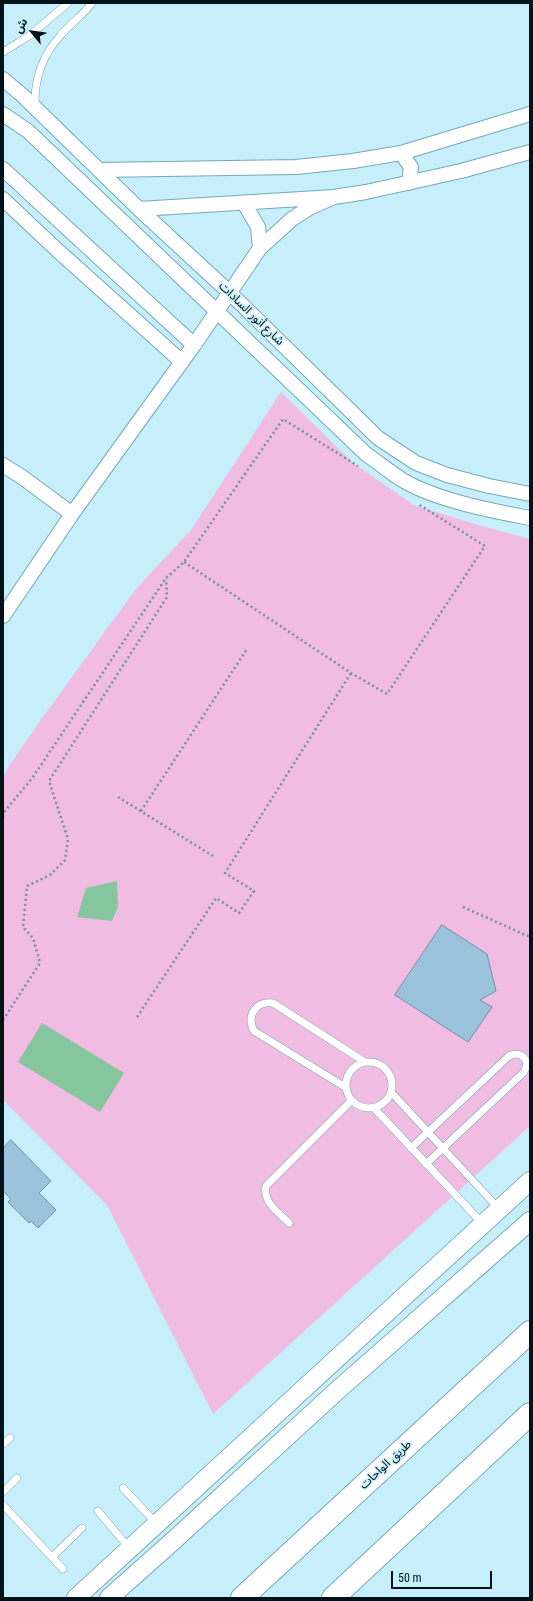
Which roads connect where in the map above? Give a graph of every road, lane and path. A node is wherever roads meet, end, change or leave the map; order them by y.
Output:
1 (68, 3) edge
2 (92, 3) edge
3 (3, 52) edge
4 (3, 79) edge
5 (35, 107) junction
6 (3, 114) edge
7 (530, 114) edge
8 (530, 152) edge
9 (401, 153) junction
10 (3, 169) edge
11 (99, 170) junction
12 (409, 183) junction
13 (334, 197) junction
14 (3, 199) edge
15 (244, 203) junction
16 (139, 209) junction
17 (260, 248) junction
18 (230, 293) junction
19 (218, 311) junction
20 (194, 345) junction
21 (182, 362) junction
22 (3, 465) edge
23 (364, 470) dead end
24 (530, 494) edge
25 (418, 504) dead end
26 (72, 514) junction
27 (530, 518) edge
28 (184, 562) junction
29 (166, 578) junction
30 (3, 616) edge
31 (247, 650) dead end
32 (352, 673) junction
33 (118, 796) dead end
34 (141, 811) junction
35 (3, 817) edge
36 (213, 856) dead end
37 (464, 907) dead end
38 (530, 937) edge
39 (137, 1017) dead end
40 (3, 1020) edge
41 (365, 1062) junction
42 (345, 1087) junction
43 (391, 1092) junction
44 (351, 1101) junction
45 (374, 1108) junction
46 (428, 1132) junction
47 (411, 1148) junction
48 (443, 1148) junction
49 (426, 1164) junction
50 (530, 1181) edge
51 (499, 1209) junction
52 (289, 1223) dead end
53 (483, 1224) junction
54 (525, 1226) edge
55 (504, 1246) junction
56 (530, 1332) edge
57 (530, 1414) edge
58 (10, 1438) dead end
59 (3, 1444) edge
60 (17, 1478) dead end
61 (123, 1488) dead end
62 (3, 1492) edge
63 (3, 1505) edge
64 (98, 1511) dead end
65 (156, 1523) junction
66 (82, 1528) dead end
67 (173, 1541) junction
68 (130, 1548) junction
69 (52, 1557) junction
70 (146, 1566) junction
71 (63, 1569) dead end
72 (76, 1598) edge
73 (109, 1598) edge
74 (242, 1598) edge
75 (332, 1598) edge

1 - 3 lane
2 - 5 lane
4 - 5 street, شارع أنور السادات
5 - 11 street, شارع أنور السادات
6 - 19 street, شارع أنور السادات
7 - 9 street
8 - 12 street
9 - 11 street
9 - 12 street
10 - 20 street
11 - 16 street, شارع أنور السادات
12 - 13 street
13 - 15 street
13 - 17 street
14 - 21 street
15 - 16 street
15 - 17 street
16 - 18 street, شارع أنور السادات
17 - 18 street
18 - 19 street
18 - 24 street, شارع أنور السادات
19 - 20 street
19 - 27 street, شارع أنور السادات
20 - 21 street
21 - 26 street
22 - 26 street
23 - 28 path
25 - 32 path
26 - 30 street
28 - 29 path
28 - 32 path
29 - 35 path
29 - 40 path
31 - 34 path
32 - 39 path
33 - 34 path
34 - 36 path
37 - 38 path
41 - 42 lane
41 - 42 lane
41 - 43 lane
42 - 44 lane
43 - 45 lane
43 - 46 lane
44 - 45 lane
44 - 52 lane
45 - 47 lane
46 - 47 lane
46 - 48 lane
46 - 48 lane
47 - 49 lane
48 - 49 lane
48 - 51 lane
49 - 53 lane
50 - 51 street
51 - 53 street
51 - 54 street
53 - 55 street
53 - 65 street
54 - 55 street
55 - 67 street
56 - 74 highway, طريق الواحات
57 - 75 highway
58 - 59 lane
60 - 62 lane
61 - 65 lane
63 - 69 lane
64 - 68 lane
65 - 67 street
65 - 68 street
66 - 69 lane
67 - 70 street
68 - 70 street
68 - 72 street
69 - 71 lane
70 - 73 street

